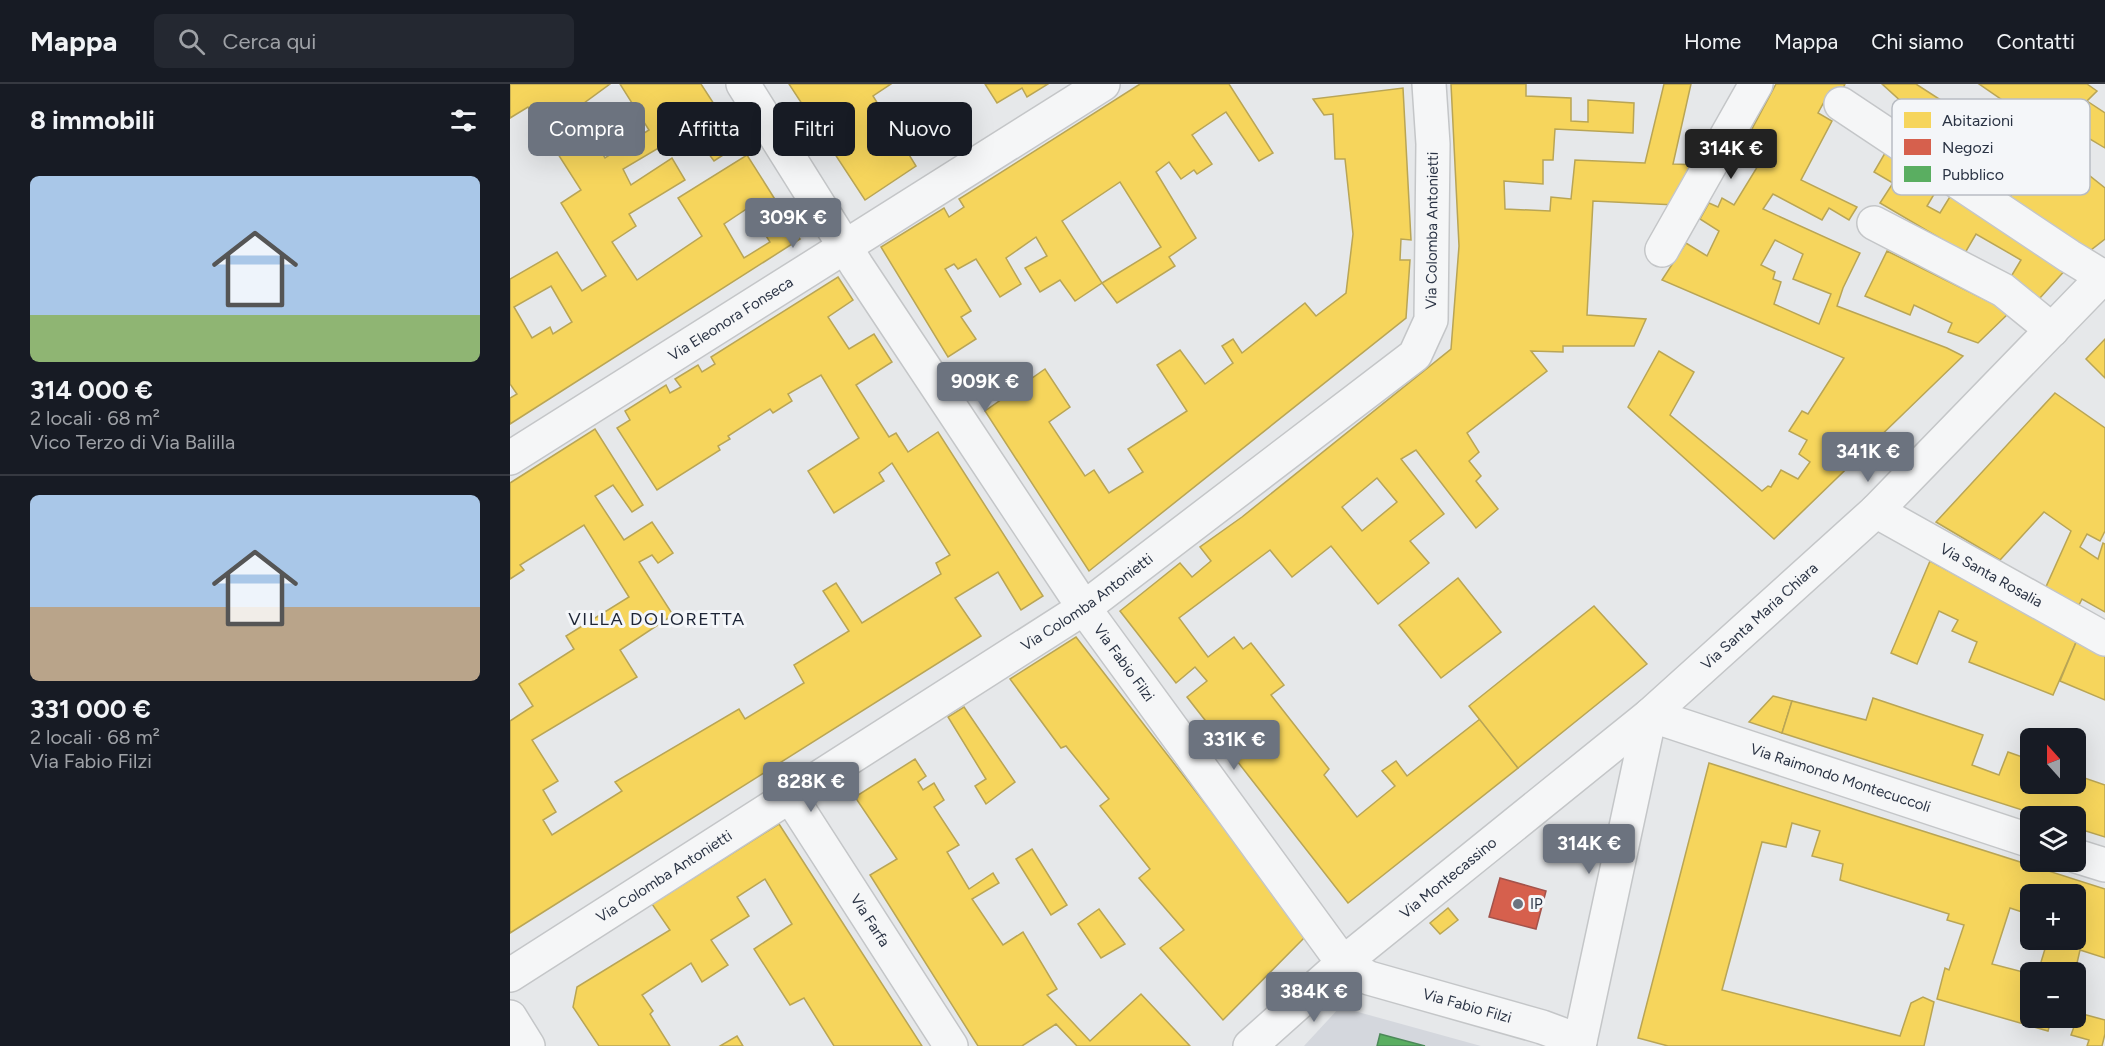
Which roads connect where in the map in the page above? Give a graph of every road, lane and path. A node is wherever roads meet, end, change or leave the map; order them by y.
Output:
1 (743, 84) edge
2 (1103, 84) edge
3 (1429, 84) edge
4 (1756, 84) edge
5 (1841, 104) dead end
6 (1892, 138) edge
7 (1978, 195) edge
8 (1874, 223) dead end
9 (844, 247) junction
10 (1662, 250) dead end
11 (2104, 277) edge
12 (2052, 330) junction
13 (510, 458) edge
14 (1876, 511) junction
15 (1084, 608) junction
16 (2105, 639) edge
17 (1650, 714) junction
18 (790, 796) junction
19 (2020, 837) edge
20 (2086, 859) edge
21 (2105, 865) edge
22 (1343, 963) junction
23 (510, 975) edge
24 (510, 1017) edge
25 (1585, 1044) edge
26 (528, 1046) edge
27 (951, 1046) edge
28 (1250, 1046) edge

1 - 9 street, Via Fabio Filzi
2 - 9 street, Via Eleonora Fonseca
3 - 15 street, Via Colomba Antonietti
4 - 10 street
5 - 6 street
7 - 11 street
8 - 12 street
9 - 13 street, Via Eleonora Fonseca
9 - 15 street, Via Fabio Filzi
11 - 12 street, Via Santa Maria Chiara
12 - 14 street, Via Santa Maria Chiara
14 - 16 street, Via Santa Rosalia
14 - 17 street, Via Santa Maria Chiara
15 - 18 street, Via Colomba Antonietti
15 - 22 street, Via Fabio Filzi
17 - 19 street, Via Raimondo Montecuccoli
17 - 22 street, Via Montecassino
17 - 25 street
18 - 23 street, Via Colomba Antonietti
18 - 27 street, Via Farfa
20 - 21 street
22 - 25 street, Via Fabio Filzi
22 - 28 street, Via Montecassino
24 - 26 street

